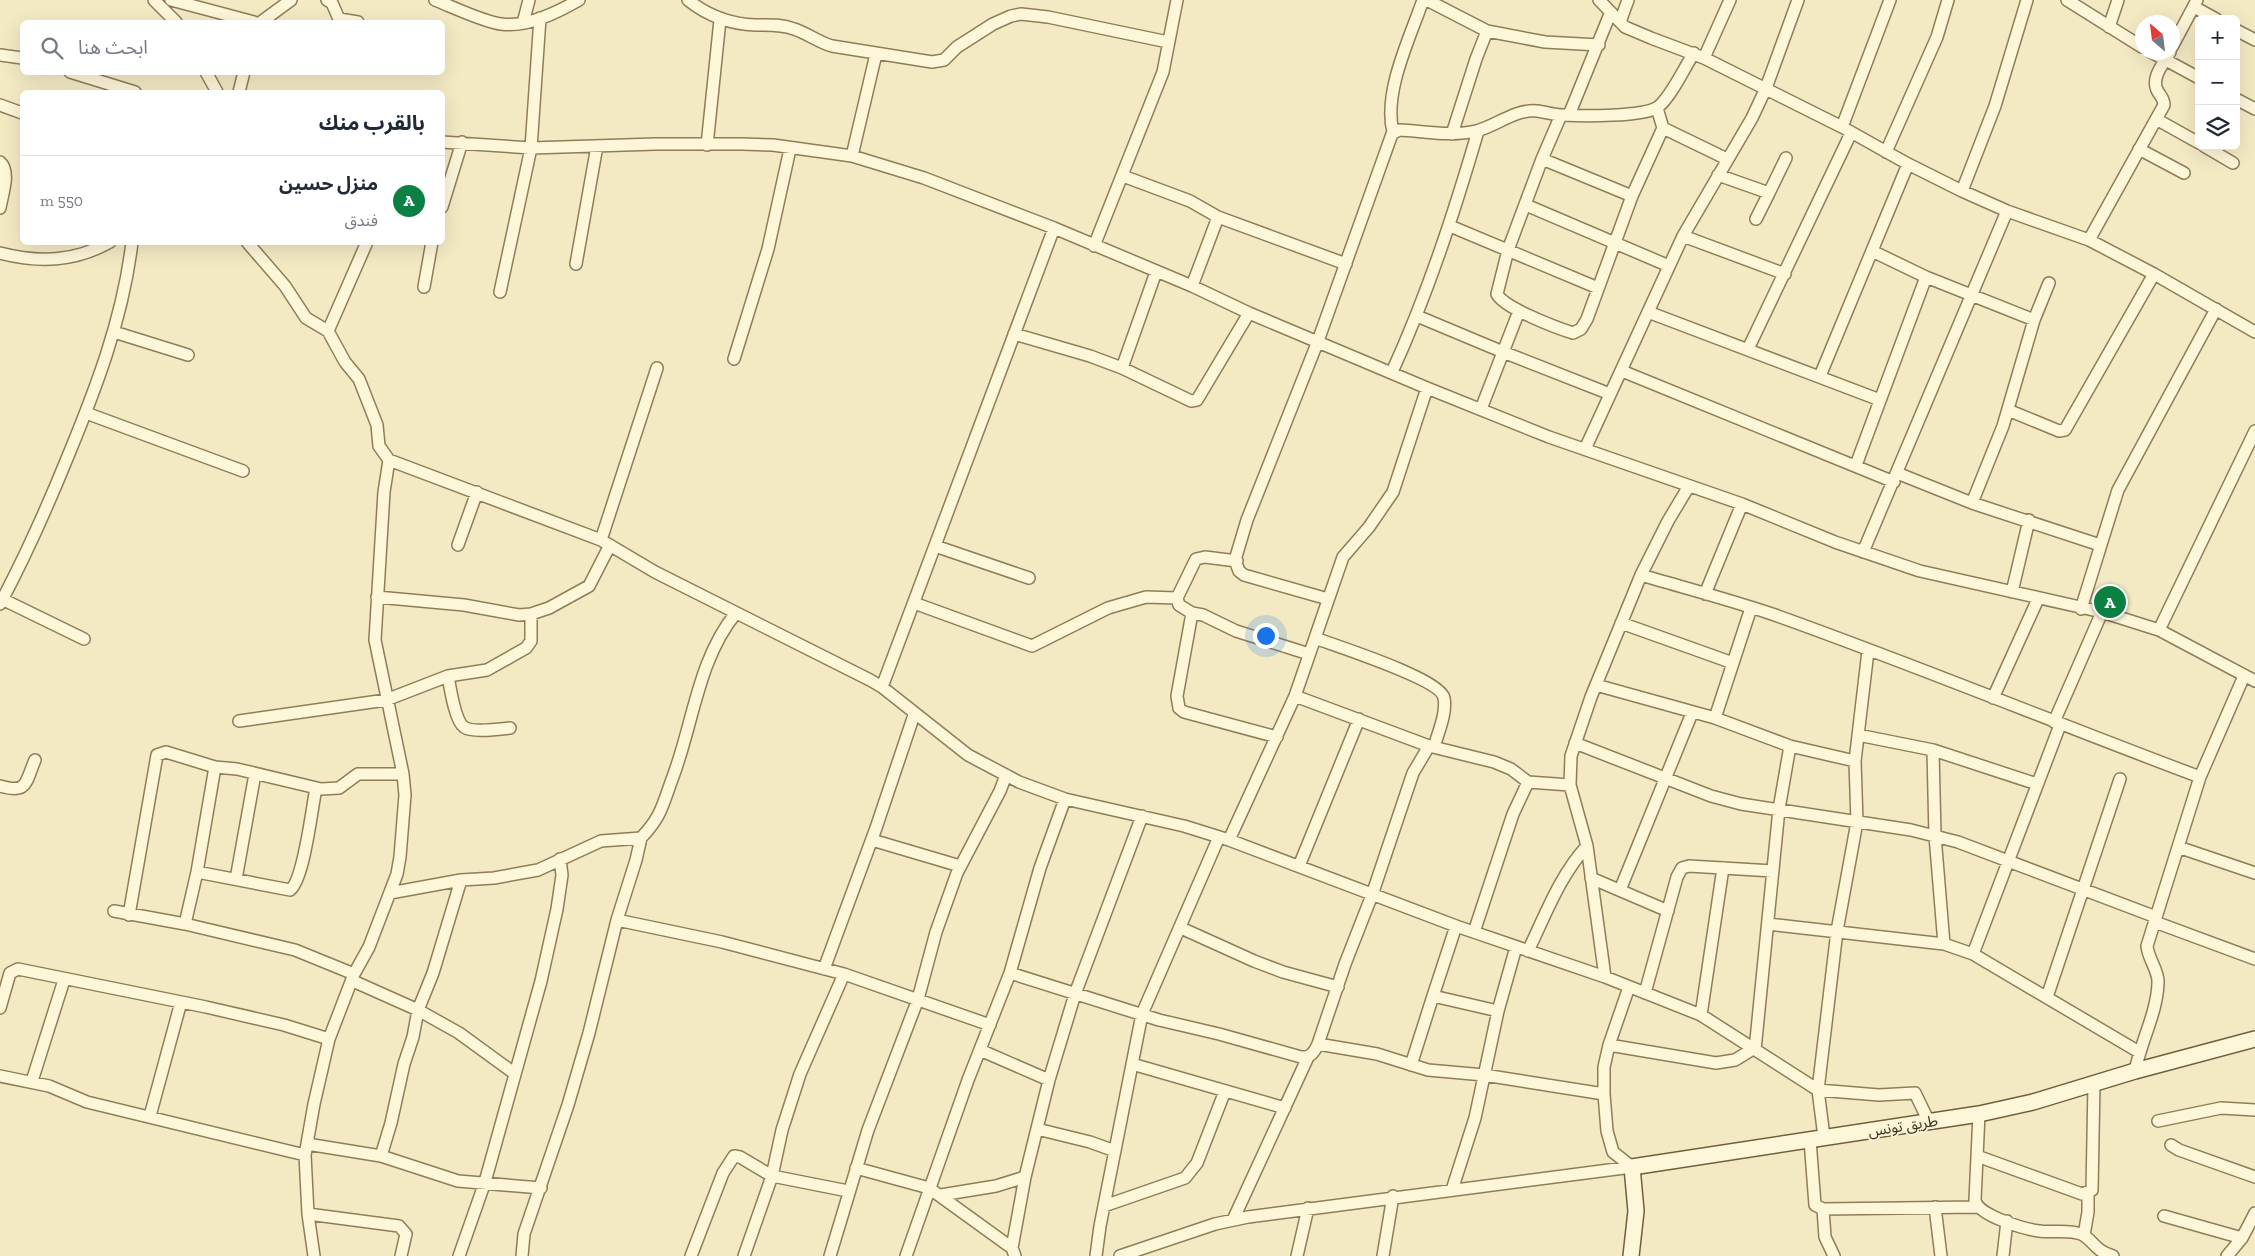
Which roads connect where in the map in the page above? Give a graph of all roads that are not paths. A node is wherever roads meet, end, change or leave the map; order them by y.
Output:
1 (154, 0) edge
2 (171, 0) edge
3 (290, 0) edge
4 (327, 0) edge
5 (435, 0) edge
6 (528, 0) edge
7 (579, 0) edge
8 (688, 0) edge
9 (1177, 0) edge
10 (1423, 0) edge
11 (1427, 0) edge
12 (1599, 0) edge
13 (1628, 0) edge
14 (1730, 0) edge
15 (1798, 0) edge
16 (1890, 0) edge
17 (1948, 0) edge
18 (2027, 0) edge
19 (2067, 0) edge
20 (2118, 0) edge
21 (2195, 3) edge
22 (1610, 14) junction
23 (2211, 15) edge
24 (540, 18) junction
25 (174, 20) edge
26 (246, 20) edge
27 (264, 20) edge
28 (345, 20) edge
29 (720, 20) junction
30 (1620, 22) junction
31 (523, 23) junction
32 (2109, 27) junction
33 (1487, 31) junction
34 (2180, 32) edge
35 (2240, 32) edge
36 (2255, 40) edge
37 (1168, 42) junction
38 (2135, 43) edge
39 (1599, 45) junction
40 (876, 54) junction
41 (0, 55) edge
42 (1699, 55) junction
43 (20, 58) edge
44 (2165, 60) edge
45 (2172, 60) edge
46 (78, 75) edge
47 (208, 75) edge
48 (243, 75) edge
49 (2195, 75) edge
50 (1766, 88) junction
51 (121, 90) edge
52 (216, 90) edge
53 (240, 90) edge
54 (2240, 101) edge
55 (0, 105) edge
56 (1657, 108) junction
57 (2255, 109) edge
58 (20, 112) edge
59 (1565, 115) junction
60 (2156, 119) junction
61 (1663, 128) junction
62 (1846, 130) junction
63 (1478, 131) junction
64 (1393, 132) junction
65 (1452, 134) junction
66 (2195, 141) edge
67 (445, 142) edge
68 (462, 142) junction
69 (707, 145) junction
70 (596, 146) junction
71 (531, 148) junction
72 (790, 148) junction
73 (2139, 149) junction
74 (2211, 150) edge
75 (1886, 152) junction
76 (852, 156) junction
77 (1786, 158) dead end
78 (1542, 159) junction
79 (1728, 159) junction
80 (0, 162) edge
81 (2233, 163) dead end
82 (1908, 164) junction
83 (2184, 173) dead end
84 (1718, 175) junction
85 (1123, 176) junction
86 (1962, 191) junction
87 (1769, 193) junction
88 (1632, 196) junction
89 (445, 197) edge
90 (1526, 205) junction
91 (0, 208) edge
92 (2007, 210) junction
93 (1218, 217) junction
94 (1756, 219) dead end
95 (1450, 226) junction
96 (1054, 228) junction
97 (1683, 236) junction
98 (2089, 240) junction
99 (1614, 242) junction
100 (104, 245) edge
101 (131, 245) edge
102 (250, 245) edge
103 (366, 245) edge
104 (431, 245) edge
105 (1094, 246) junction
106 (1508, 250) junction
107 (1872, 251) junction
108 (0, 253) edge
109 (576, 264) dead end
110 (1346, 264) junction
111 (1669, 266) junction
112 (1156, 272) junction
113 (1785, 274) junction
114 (2154, 274) junction
115 (1926, 277) junction
116 (2049, 283) dead end
117 (424, 286) dead end
118 (1192, 286) junction
119 (1598, 288) junction
120 (500, 292) dead end
121 (1970, 295) junction
122 (2216, 308) junction
123 (1520, 311) junction
124 (1648, 312) junction
125 (1249, 313) junction
126 (1417, 316) junction
127 (2034, 320) junction
128 (328, 331) junction
129 (114, 332) junction
130 (2255, 332) edge
131 (1014, 334) junction
132 (1318, 341) junction
133 (1748, 350) junction
134 (1503, 352) junction
135 (188, 355) dead end
136 (734, 359) dead end
137 (657, 368) dead end
138 (1122, 368) junction
139 (1622, 370) junction
140 (1392, 372) junction
141 (1820, 376) junction
142 (1427, 388) junction
143 (1610, 394) junction
144 (1880, 400) junction
145 (1481, 409) junction
146 (2008, 410) junction
147 (86, 413) junction
148 (2255, 431) edge
149 (1585, 449) junction
150 (389, 460) junction
151 (1856, 465) junction
152 (243, 471) dead end
153 (1896, 478) junction
154 (1688, 486) junction
155 (477, 492) junction
156 (1972, 503) junction
157 (1742, 504) junction
158 (2029, 520) junction
159 (605, 542) junction
160 (458, 545) dead end
161 (2100, 545) junction
162 (935, 546) junction
163 (1863, 552) junction
164 (1236, 561) junction
165 (1641, 575) junction
166 (1029, 578) dead end
167 (5, 584) edge
168 (2012, 592) junction
169 (1705, 594) junction
170 (377, 597) junction
171 (1177, 598) junction
172 (1328, 599) junction
173 (2038, 599) junction
174 (1, 601) edge
175 (914, 603) junction
176 (1751, 608) junction
177 (2080, 609) junction
178 (2102, 612) junction
179 (736, 613) junction
180 (532, 614) junction
181 (1192, 614) junction
182 (1621, 624) junction
183 (2158, 630) junction
184 (1315, 638) junction
185 (84, 639) dead end
186 (1868, 651) junction
187 (1310, 654) junction
188 (1733, 663) junction
189 (448, 676) junction
190 (2250, 678) edge
191 (1596, 685) junction
192 (882, 687) junction
193 (1295, 696) junction
194 (1993, 698) junction
195 (386, 700) junction
196 (1692, 713) junction
197 (914, 714) junction
198 (1715, 718) junction
199 (1359, 719) junction
200 (239, 721) dead end
201 (2057, 724) junction
202 (510, 728) dead end
203 (1858, 734) junction
204 (1277, 737) junction
205 (1575, 743) junction
206 (1432, 746) junction
207 (1790, 746) junction
208 (1934, 750) junction
209 (35, 760) dead end
210 (1855, 761) junction
211 (215, 767) junction
212 (255, 774) junction
213 (403, 774) junction
214 (1006, 776) junction
215 (2200, 777) junction
216 (1666, 778) junction
217 (2120, 779) dead end
218 (1528, 782) junction
219 (2038, 784) junction
220 (1570, 785) junction
221 (0, 786) edge
222 (316, 788) junction
223 (1065, 799) junction
224 (1779, 809) junction
225 (1142, 816) junction
226 (1857, 822) junction
227 (1936, 836) junction
228 (641, 838) junction
229 (1224, 838) junction
230 (872, 840) junction
231 (1587, 846) junction
232 (2178, 847) junction
233 (560, 859) junction
234 (2009, 862) junction
235 (960, 866) junction
236 (1299, 866) junction
237 (1723, 868) junction
238 (1773, 871) junction
239 (197, 872) junction
240 (2255, 873) edge
241 (1591, 878) junction
242 (236, 879) junction
243 (461, 880) junction
244 (1620, 890) junction
245 (2084, 891) junction
246 (390, 893) junction
247 (1372, 895) junction
248 (114, 911) dead end
249 (1668, 911) junction
250 (129, 915) junction
251 (2156, 919) junction
252 (617, 920) junction
253 (185, 924) junction
254 (1768, 924) junction
255 (1456, 926) junction
256 (1181, 928) junction
257 (1837, 931) junction
258 (1474, 932) junction
259 (1944, 944) junction
260 (1522, 949) junction
261 (1973, 954) junction
262 (2255, 959) edge
263 (824, 970) junction
264 (1010, 973) junction
265 (844, 974) junction
266 (1604, 977) junction
267 (353, 978) junction
268 (64, 980) junction
269 (1338, 987) junction
270 (1629, 987) junction
271 (1645, 993) junction
272 (1075, 994) junction
273 (2, 995) edge
274 (1433, 996) junction
275 (2047, 997) junction
276 (918, 999) junction
277 (181, 1002) junction
278 (0, 1008) edge
279 (418, 1010) junction
280 (1498, 1011) junction
281 (1142, 1014) junction
282 (1700, 1015) junction
283 (990, 1025) junction
284 (329, 1039) junction
285 (2255, 1039) edge
286 (1318, 1044) junction
287 (1609, 1045) junction
288 (980, 1050) junction
289 (1754, 1050) junction
290 (2139, 1052) junction
291 (1308, 1057) junction
292 (1132, 1064) junction
293 (1411, 1065) junction
294 (2135, 1071) junction
295 (514, 1073) junction
296 (1484, 1075) junction
297 (0, 1076) edge
298 (1048, 1080) junction
299 (32, 1081) junction
300 (2094, 1084) junction
301 (1818, 1090) junction
302 (1225, 1091) junction
303 (1604, 1094) junction
304 (1285, 1108) junction
305 (2255, 1110) edge
306 (1979, 1114) junction
307 (150, 1116) junction
308 (2158, 1121) dead end
309 (1929, 1122) junction
310 (1037, 1130) junction
311 (1817, 1139) junction
312 (2171, 1145) dead end
313 (306, 1150) junction
314 (1115, 1151) junction
315 (382, 1156) junction
316 (1977, 1156) junction
317 (1632, 1167) junction
318 (856, 1168) junction
319 (772, 1176) junction
320 (1025, 1177) junction
321 (2255, 1178) edge
322 (485, 1182) junction
323 (540, 1188) junction
324 (929, 1188) junction
325 (1452, 1190) junction
326 (848, 1191) junction
327 (2088, 1193) junction
328 (941, 1195) junction
329 (1393, 1196) junction
330 (1104, 1206) junction
331 (1977, 1207) junction
332 (1308, 1208) junction
333 (1935, 1208) junction
334 (1824, 1209) junction
335 (2255, 1213) edge
336 (308, 1214) junction
337 (2164, 1216) dead end
338 (1233, 1220) junction
339 (2007, 1221) junction
340 (2084, 1236) junction
341 (2242, 1238) junction
342 (1013, 1252) edge
343 (314, 1256) edge
344 (401, 1256) edge
345 (459, 1256) edge
346 (522, 1256) edge
347 (691, 1256) edge
348 (744, 1256) edge
349 (830, 1256) edge
350 (906, 1256) edge
351 (1096, 1256) edge
352 (1120, 1256) edge
353 (1297, 1256) edge
354 (1383, 1256) edge
355 (1631, 1256) edge
356 (1834, 1256) edge
357 (1941, 1256) edge
358 (2003, 1256) edge
359 (2112, 1256) edge
360 (2227, 1256) edge

1 - 25 street
2 - 26 street
3 - 27 street
4 - 28 street
5 - 31 street
6 - 31 street
7 - 24 street
8 - 29 street
9 - 37 street
10 - 64 street
11 - 33 street
12 - 22 street
13 - 30 street
14 - 42 street
15 - 50 street
16 - 62 street
17 - 75 street
18 - 86 street
19 - 32 street
20 - 32 street
21 - 23 street
21 - 34 street
22 - 30 street
22 - 39 street
24 - 31 street
24 - 71 street
29 - 40 street
29 - 69 street
30 - 42 street
32 - 38 street
33 - 39 street
33 - 65 street
35 - 36 street
37 - 40 street
37 - 85 street
39 - 59 street
40 - 76 street
41 - 43 street
42 - 50 street
42 - 56 street
44 - 60 street
45 - 49 street
46 - 51 street
47 - 52 street
48 - 53 street
50 - 62 street
50 - 79 street
54 - 57 street
55 - 58 street
56 - 59 street
56 - 61 street
59 - 63 street
59 - 78 street
60 - 66 street
60 - 73 street
61 - 79 street
61 - 88 street
62 - 75 street
62 - 113 street
63 - 65 street
63 - 95 street
64 - 65 street
64 - 110 street
67 - 68 street
68 - 71 street
68 - 89 street
69 - 70 street
69 - 72 street
70 - 71 street
70 - 109 street
71 - 120 street
72 - 76 street
72 - 136 street
73 - 83 street
73 - 98 street
74 - 81 street
75 - 82 street
76 - 96 street
77 - 87 street
78 - 88 street
78 - 90 street
79 - 84 street
80 - 91 street
82 - 86 street
82 - 107 street
84 - 87 street
84 - 97 street
85 - 93 street
85 - 105 street
86 - 92 street
87 - 94 street
88 - 99 street
90 - 99 street
90 - 106 street
92 - 98 street
92 - 121 street
93 - 110 street
93 - 118 street
95 - 106 street
95 - 126 street
96 - 105 street
96 - 131 street
97 - 111 street
97 - 113 street
98 - 114 street
99 - 111 street
99 - 119 street
100 - 108 street
101 - 129 street
102 - 128 street
103 - 128 street
104 - 117 street
105 - 112 street
106 - 119 street
106 - 123 street
107 - 115 street
107 - 141 street
110 - 132 street
111 - 124 street
112 - 118 street
112 - 138 street
113 - 133 street
114 - 122 street
114 - 146 street
115 - 121 street
115 - 144 street
116 - 127 street
118 - 125 street
119 - 123 street
121 - 127 street
121 - 153 street
122 - 130 street
122 - 161 street
123 - 134 street
124 - 133 street
124 - 139 street
125 - 132 street
125 - 138 street
126 - 134 street
126 - 140 street
127 - 146 street
128 - 150 street
129 - 135 street
129 - 147 street
131 - 138 street
131 - 162 street
132 - 140 street
132 - 164 street
133 - 141 street
134 - 143 street
134 - 145 street
137 - 159 street
139 - 143 street
139 - 151 street
140 - 142 street
141 - 144 street
142 - 145 street
142 - 172 street
143 - 149 street
144 - 151 street
145 - 149 street
146 - 156 street
147 - 152 street
147 - 167 street
148 - 183 street
149 - 154 street
150 - 155 street
150 - 170 street
151 - 153 street
153 - 156 street
153 - 163 street
154 - 157 street
154 - 165 street
155 - 159 street
155 - 160 street
156 - 158 street
157 - 163 street
157 - 169 street
158 - 161 street
158 - 168 street
159 - 179 street
159 - 180 street
161 - 177 street
162 - 166 street
162 - 175 street
163 - 168 street
164 - 171 street
164 - 172 street
165 - 169 street
165 - 182 street
167 - 174 street
168 - 173 street
169 - 176 street
170 - 180 street
170 - 195 street
171 - 175 street
171 - 181 street
172 - 184 street
173 - 177 street
173 - 194 street
174 - 185 street
175 - 192 street
176 - 186 street
176 - 188 street
177 - 178 street
178 - 183 street
178 - 201 street
179 - 192 street
179 - 228 street
180 - 189 street
181 - 187 street
181 - 204 street
182 - 188 street
182 - 191 street
183 - 190 street
184 - 187 street
184 - 206 street
186 - 194 street
186 - 203 street
187 - 193 street
188 - 198 street
189 - 195 street
189 - 202 street
190 - 215 street
191 - 196 street
191 - 205 street
192 - 197 street
193 - 199 street
193 - 204 street
194 - 201 street
195 - 200 street
195 - 213 street
196 - 198 street
196 - 216 street
197 - 214 street
197 - 230 street
198 - 207 street
199 - 206 street
199 - 236 street
201 - 215 street
201 - 219 street
203 - 208 street
203 - 210 street
204 - 229 street
205 - 216 street
205 - 220 street
206 - 218 street
206 - 247 street
207 - 210 street
207 - 224 street
208 - 219 street
208 - 227 street
209 - 221 street
210 - 226 street
211 - 212 street
211 - 239 street
211 - 250 street
212 - 222 street
212 - 242 street
213 - 222 street
213 - 246 street
214 - 223 street
214 - 235 street
215 - 232 street
216 - 224 street
216 - 244 street
217 - 245 street
218 - 220 street
218 - 258 street
219 - 234 street
220 - 231 street
222 - 242 street
223 - 225 street
223 - 264 street
224 - 226 street
224 - 238 street
225 - 229 street
225 - 272 street
226 - 227 street
226 - 257 street
227 - 234 street
227 - 259 street
228 - 233 street
228 - 252 street
229 - 236 street
229 - 256 street
230 - 235 street
230 - 263 street
231 - 241 street
231 - 260 street
232 - 240 street
232 - 251 street
233 - 243 street
233 - 295 street
234 - 245 street
234 - 261 street
235 - 276 street
236 - 247 street
237 - 238 street
237 - 249 street
237 - 282 street
238 - 254 street
239 - 242 street
239 - 253 street
241 - 244 street
241 - 266 street
243 - 246 street
243 - 279 street
244 - 249 street
245 - 251 street
245 - 275 street
246 - 267 street
247 - 255 street
247 - 269 street
248 - 250 street
249 - 271 street
250 - 253 street
251 - 262 street
251 - 290 street
252 - 263 street
252 - 323 street
253 - 267 street
254 - 257 street
254 - 289 street
255 - 258 street
255 - 274 street
256 - 269 street
256 - 281 street
257 - 259 street
257 - 301 street
258 - 260 street
259 - 261 street
260 - 266 street
260 - 280 street
261 - 275 street
263 - 265 street
264 - 272 street
264 - 283 street
265 - 276 street
265 - 319 street
266 - 270 street
267 - 279 street
267 - 284 street
268 - 273 street
268 - 277 street
268 - 299 street
269 - 286 street
270 - 271 street
270 - 287 street
271 - 282 street
272 - 281 street
272 - 298 street
273 - 278 street
274 - 280 street
274 - 293 street
275 - 290 street
276 - 283 street
276 - 318 street
277 - 284 street
277 - 307 street
279 - 295 street
279 - 315 street
280 - 296 street
281 - 291 street
281 - 292 street
282 - 289 street
283 - 288 street
284 - 313 street
285 - 294 main road, طريق تونس
286 - 291 street
286 - 293 street
287 - 289 street
287 - 303 street
288 - 298 street
288 - 324 street
289 - 301 street
290 - 294 street
291 - 304 street
292 - 302 street
292 - 314 street
293 - 296 street
294 - 300 main road, طريق تونس
295 - 322 street
296 - 303 street
296 - 325 street
297 - 299 street
298 - 310 street
299 - 307 street
300 - 306 main road, طريق تونس
300 - 327 street
301 - 309 street
301 - 311 street
302 - 304 street
302 - 330 street
303 - 317 street
304 - 338 street
305 - 308 street
306 - 309 main road, طريق تونس
306 - 316 street
307 - 313 street
309 - 311 main road, طريق تونس
310 - 314 street
310 - 320 street
311 - 317 main road, طريق تونس
311 - 334 street
312 - 321 street
313 - 315 street
313 - 336 street
314 - 330 street
315 - 322 street
316 - 327 street
316 - 331 street
317 - 325 street
317 - 355 main road
318 - 324 street
318 - 326 street
319 - 326 street
319 - 347 street
319 - 348 street
320 - 328 street
320 - 342 street
322 - 323 street
322 - 345 street
323 - 346 street
324 - 328 street
324 - 350 street
325 - 329 street
326 - 349 street
327 - 340 street
328 - 342 street
329 - 332 street
329 - 354 street
330 - 351 street
331 - 333 street
331 - 339 street
332 - 338 street
332 - 353 street
333 - 334 street
333 - 357 street
334 - 356 street
335 - 341 street
336 - 343 street
336 - 344 street
337 - 341 street
338 - 352 street
339 - 340 street
339 - 358 street
340 - 359 street
341 - 360 street

